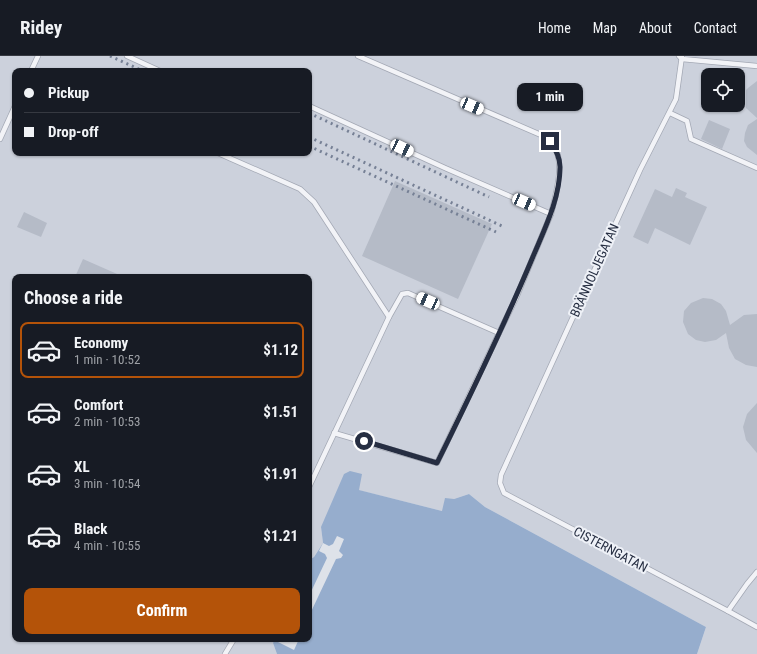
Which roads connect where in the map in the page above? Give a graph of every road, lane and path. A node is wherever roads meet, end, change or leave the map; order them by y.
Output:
1 (38, 56) edge
2 (127, 56) edge
3 (358, 56) edge
4 (681, 57) edge
5 (757, 66) edge
6 (32, 68) edge
7 (153, 68) edge
8 (312, 107) edge
9 (12, 113) edge
10 (670, 113) junction
11 (0, 139) edge
12 (225, 156) edge
13 (757, 168) edge
14 (551, 214) junction
15 (389, 317) junction
16 (499, 333) junction
17 (334, 433) junction
18 (312, 481) edge
19 (500, 483) joint
20 (757, 572) edge
21 (728, 611) junction
22 (757, 627) edge
23 (232, 642) edge
24 (225, 654) edge

1 - 6 lane
2 - 7 lane
3 - 14 lane
4 - 5 lane
4 - 10 lane, BRÄNNOLJEGATAN
8 - 14 lane
9 - 11 lane
10 - 13 lane
10 - 19 lane, BRÄNNOLJEGATAN
12 - 15 lane
14 - 16 lane
15 - 16 lane
15 - 17 lane
16 - 17 lane
17 - 18 lane
19 - 21 lane, CISTERNGATAN
20 - 21 lane
21 - 22 lane, CISTERNGATAN
23 - 24 lane

